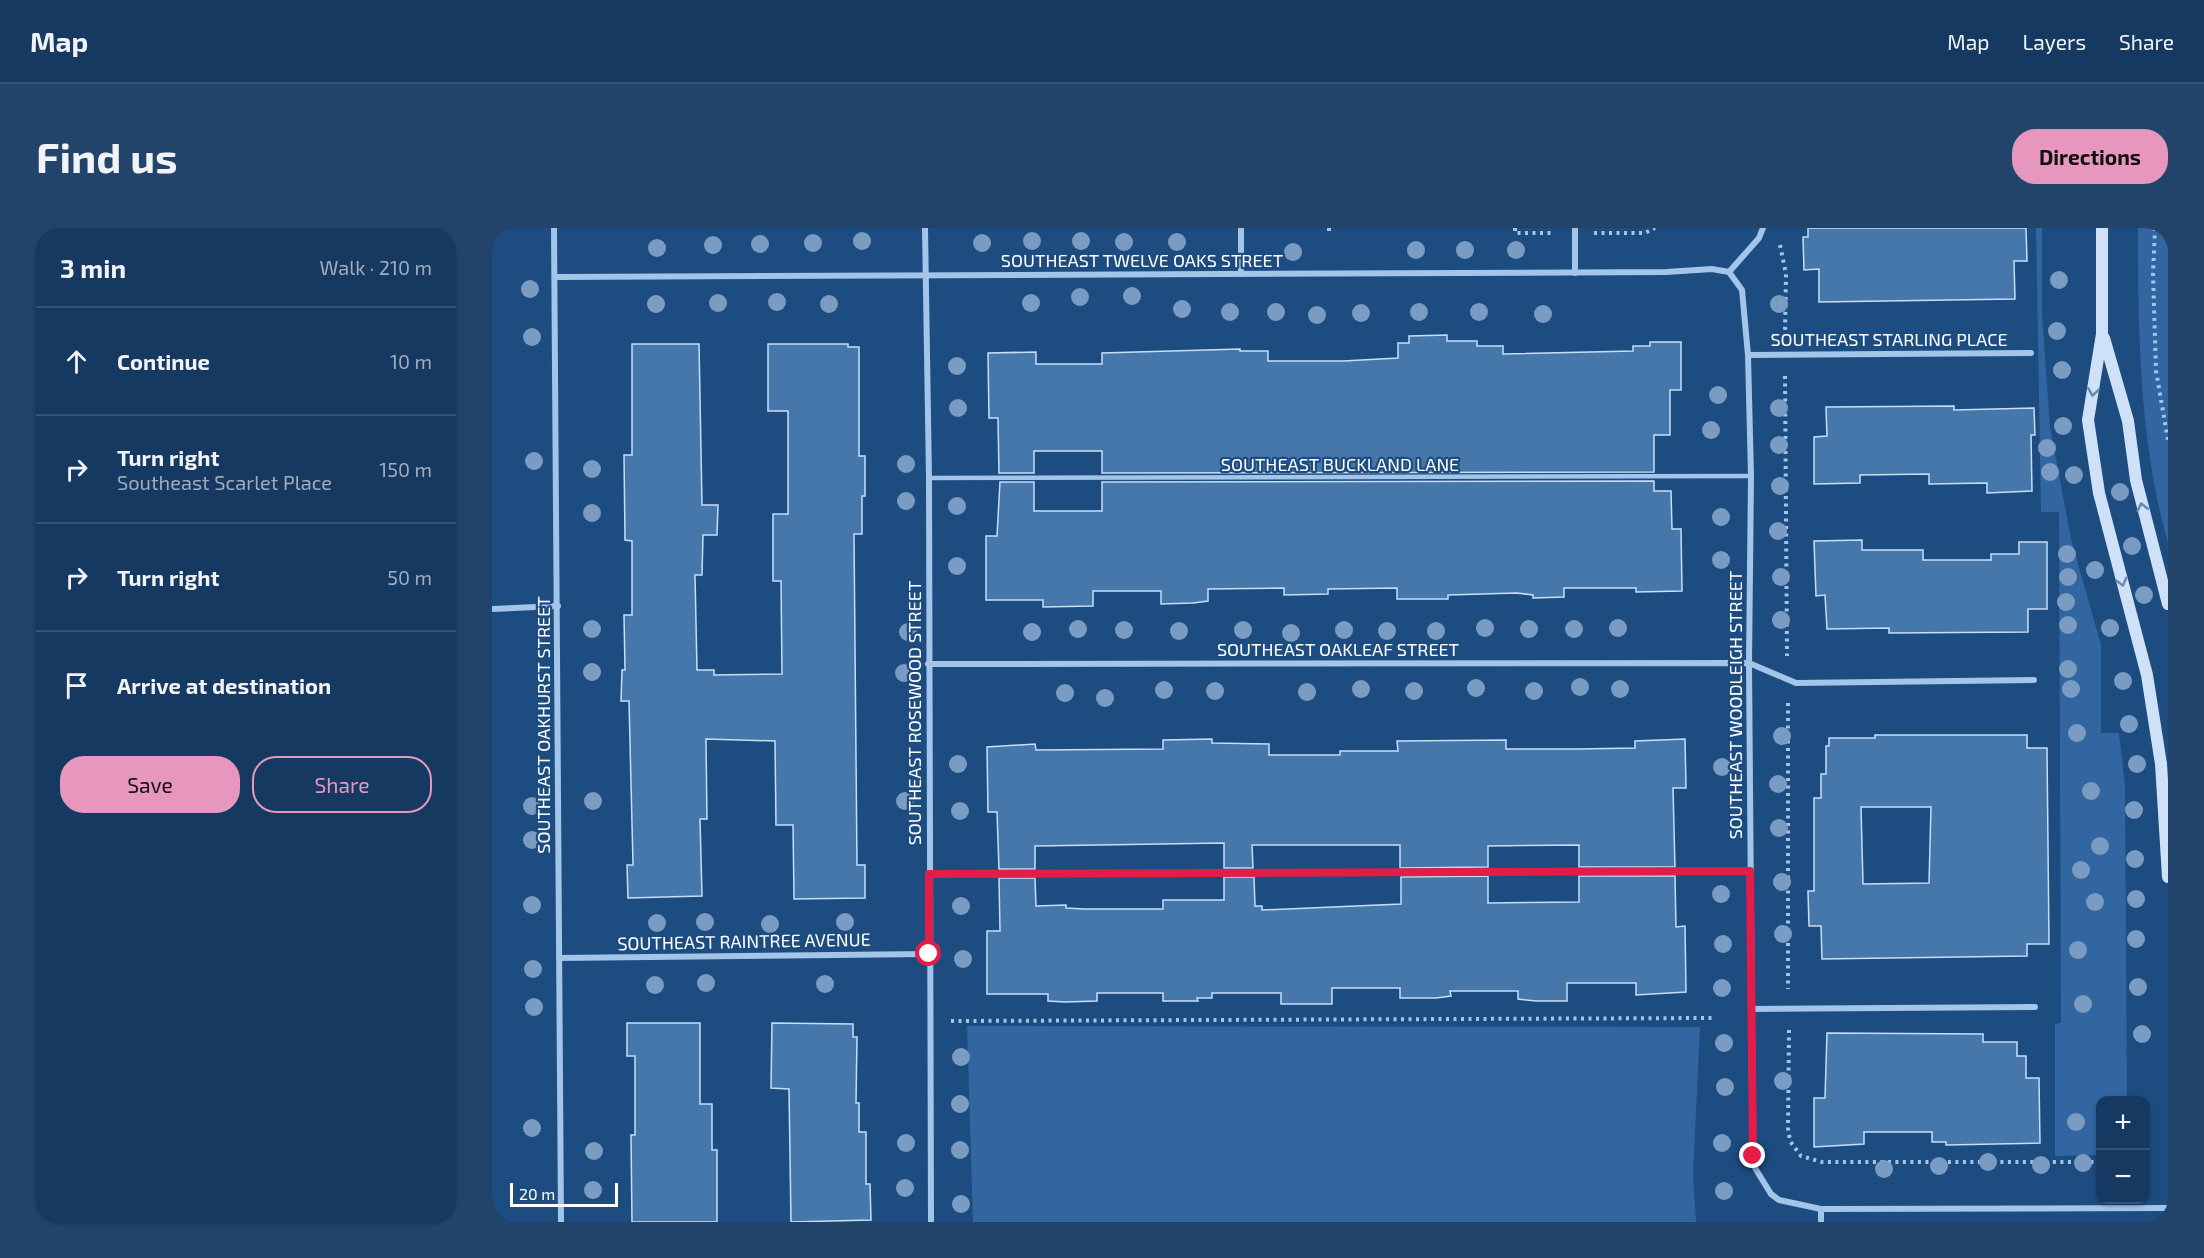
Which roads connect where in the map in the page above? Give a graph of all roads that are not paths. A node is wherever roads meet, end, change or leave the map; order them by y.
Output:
1 (554, 228) edge
2 (926, 228) edge
3 (1241, 228) edge
4 (1575, 228) edge
5 (1763, 228) edge
6 (2102, 228) edge
7 (1729, 272) junction
8 (1575, 273) junction
9 (1241, 274) junction
10 (555, 277) junction
11 (926, 277) junction
12 (2102, 334) junction
13 (2031, 353) dead end
14 (1748, 355) junction
15 (1750, 476) junction
16 (929, 478) junction
17 (2168, 604) edge
18 (558, 606) junction
19 (492, 609) edge
20 (1749, 663) junction
21 (928, 664) junction
22 (2034, 680) dead end
23 (1750, 871) junction
24 (929, 874) junction
25 (2168, 877) edge
26 (929, 954) junction
27 (559, 958) junction
28 (2036, 1007) dead end
29 (1750, 1009) junction
30 (2168, 1208) edge
31 (1821, 1209) junction
32 (561, 1222) edge
33 (931, 1222) edge
34 (1821, 1222) edge

1 - 10 street, SOUTHEAST OAKHURST STREET
2 - 11 street, SOUTHEAST ROSEWOOD STREET
3 - 9 street
4 - 8 street
5 - 7 street
6 - 12 street
7 - 8 street, SOUTHEAST TWELVE OAKS STREET
7 - 14 street, SOUTHEAST WOODLEIGH STREET
8 - 9 street, SOUTHEAST TWELVE OAKS STREET
9 - 11 street, SOUTHEAST TWELVE OAKS STREET
10 - 11 street, SOUTHEAST TWELVE OAKS STREET
10 - 18 street, SOUTHEAST OAKHURST STREET
11 - 16 street, SOUTHEAST ROSEWOOD STREET
17 -> 12 street
12 -> 25 street
13 - 14 street, SOUTHEAST STARLING PLACE
14 - 15 street, SOUTHEAST WOODLEIGH STREET
15 - 16 lane, SOUTHEAST BUCKLAND LANE
15 - 20 street, SOUTHEAST WOODLEIGH STREET
16 - 21 street, SOUTHEAST ROSEWOOD STREET
18 - 19 street
18 - 27 street, SOUTHEAST OAKHURST STREET
20 - 21 street, SOUTHEAST OAKLEAF STREET
20 - 22 street
20 - 23 street, SOUTHEAST WOODLEIGH STREET
21 - 24 street, SOUTHEAST ROSEWOOD STREET
23 - 24 lane
23 - 29 street, SOUTHEAST WOODLEIGH STREET
24 - 26 street, SOUTHEAST ROSEWOOD STREET
26 - 27 street, SOUTHEAST RAINTREE AVENUE
26 - 33 street, SOUTHEAST ROSEWOOD STREET
27 - 32 street, SOUTHEAST OAKHURST STREET
28 - 29 street
29 - 31 street, SOUTHEAST WOODLEIGH STREET
30 - 31 street, SOUTHEAST WOODLEIGH STREET
31 - 34 street

